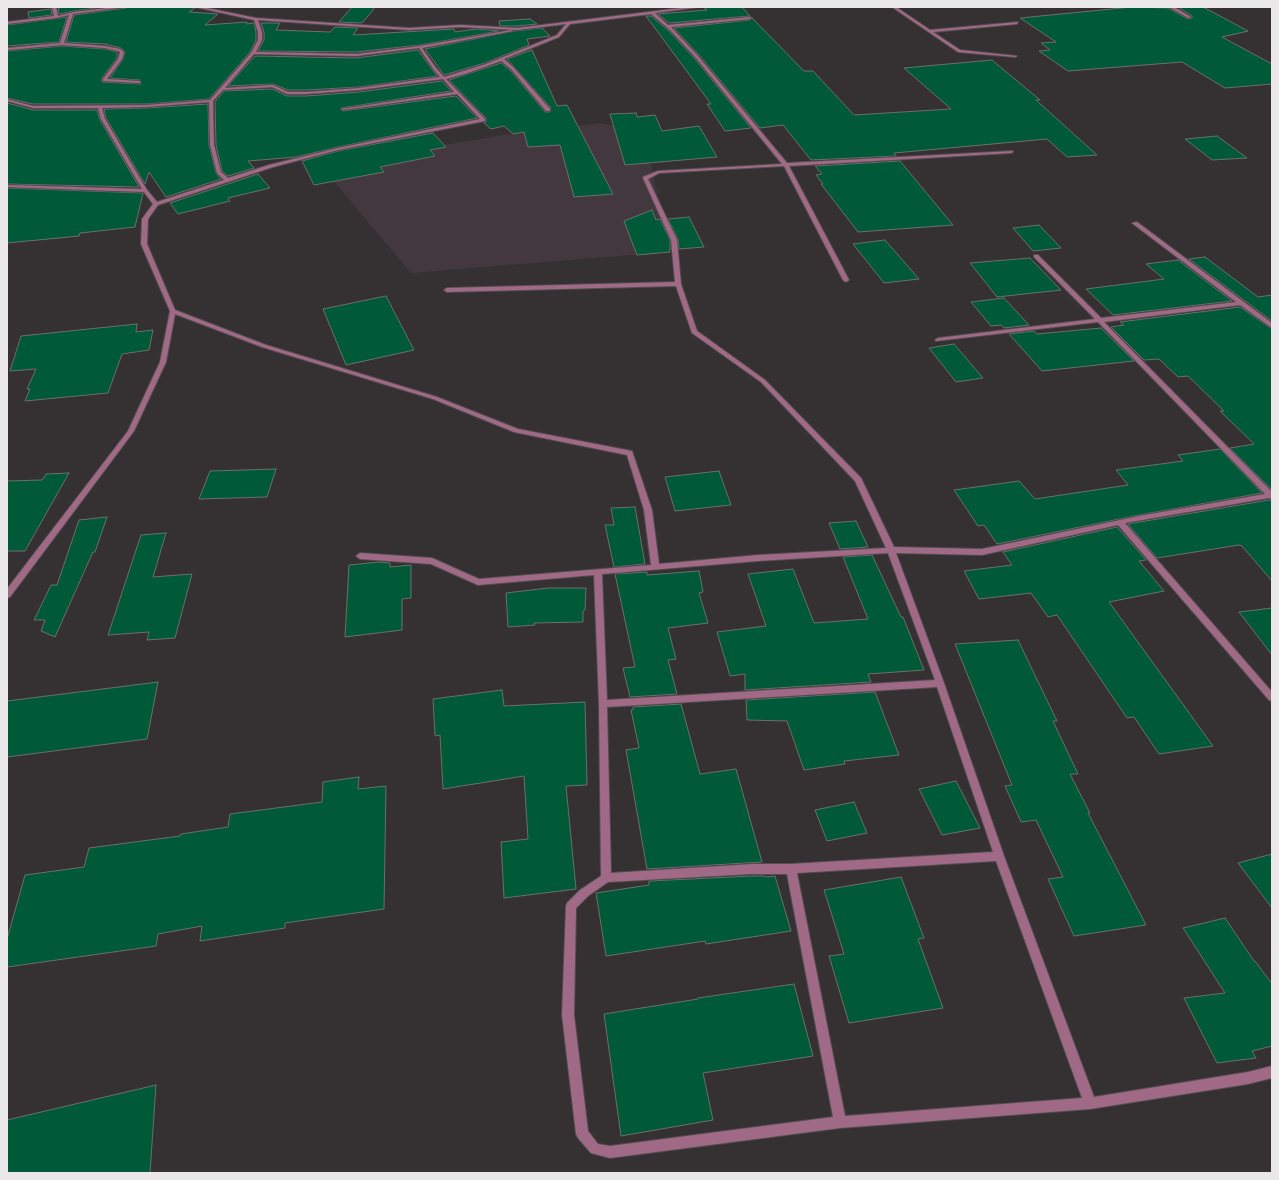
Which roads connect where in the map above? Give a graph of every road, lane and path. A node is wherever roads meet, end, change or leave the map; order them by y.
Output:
1 (54, 7) edge
2 (124, 7) edge
3 (197, 7) edge
4 (698, 7) edge
5 (894, 7) edge
6 (1171, 7) edge
7 (652, 13) junction
8 (71, 14) junction
9 (56, 17) junction
10 (1189, 17) dead end
11 (750, 18) dead end
12 (256, 19) junction
13 (570, 22) junction
14 (7, 23) edge
15 (1017, 23) dead end
16 (667, 26) junction
17 (517, 29) junction
18 (929, 31) junction
19 (62, 44) junction
20 (420, 47) junction
21 (7, 49) edge
22 (253, 53) junction
23 (1015, 56) dead end
24 (501, 60) junction
25 (444, 78) junction
26 (138, 82) dead end
27 (222, 89) junction
28 (457, 93) junction
29 (7, 100) edge
30 (211, 101) junction
31 (100, 107) junction
32 (343, 109) dead end
33 (548, 110) dead end
34 (1011, 152) dead end
35 (786, 165) junction
36 (227, 180) junction
37 (7, 186) edge
38 (145, 191) junction
39 (156, 204) junction
40 (1135, 222) dead end
41 (1036, 256) dead end
42 (846, 280) dead end
43 (678, 284) junction
44 (447, 290) dead end
45 (1241, 303) junction
46 (174, 311) junction
47 (1099, 319) junction
48 (1272, 326) edge
49 (938, 340) dead end
50 (1271, 496) edge
51 (1120, 522) junction
52 (891, 550) junction
53 (360, 556) dead end
54 (655, 567) junction
55 (598, 572) junction
56 (7, 595) edge
57 (940, 683) junction
58 (1272, 698) edge
59 (603, 704) junction
60 (999, 856) junction
61 (791, 869) junction
62 (606, 878) junction
63 (1272, 1072) edge
64 (1090, 1103) junction
65 (840, 1122) junction

1 - 9 street
2 - 8 street
3 - 12 street
4 - 7 street
5 - 18 street
6 - 10 street
7 - 13 street
7 - 16 street
8 - 9 street
8 - 19 street
9 - 14 street
11 - 16 street
12 - 17 street
12 - 22 street
13 - 17 street
13 - 24 street
15 - 18 street
16 - 35 street
17 - 20 street
18 - 23 street
19 - 21 street
19 - 26 street
20 - 22 street
20 - 25 street
22 - 27 street
24 - 25 street
24 - 33 street
25 - 27 street
25 - 28 street
27 - 30 street
28 - 32 street
28 - 36 street
29 - 31 street
30 - 31 street
30 - 36 street
31 - 38 street
34 - 35 street
35 - 42 street
35 - 43 street
36 - 39 street
37 - 38 street
38 - 39 street
39 - 46 street
40 - 45 street
41 - 47 street
43 - 44 street
43 - 52 street
45 - 47 street
45 - 48 street
46 - 54 street
46 - 56 street
47 - 49 street
47 - 50 street
50 - 51 street
51 - 52 street
51 - 58 street
52 - 54 street
52 - 57 street
53 - 55 street
54 - 55 street
55 - 59 street
57 - 59 street
57 - 60 street
59 - 62 street
60 - 61 street
60 - 64 street
61 - 62 street
61 - 65 street
62 - 65 street
63 - 64 street
64 - 65 street

